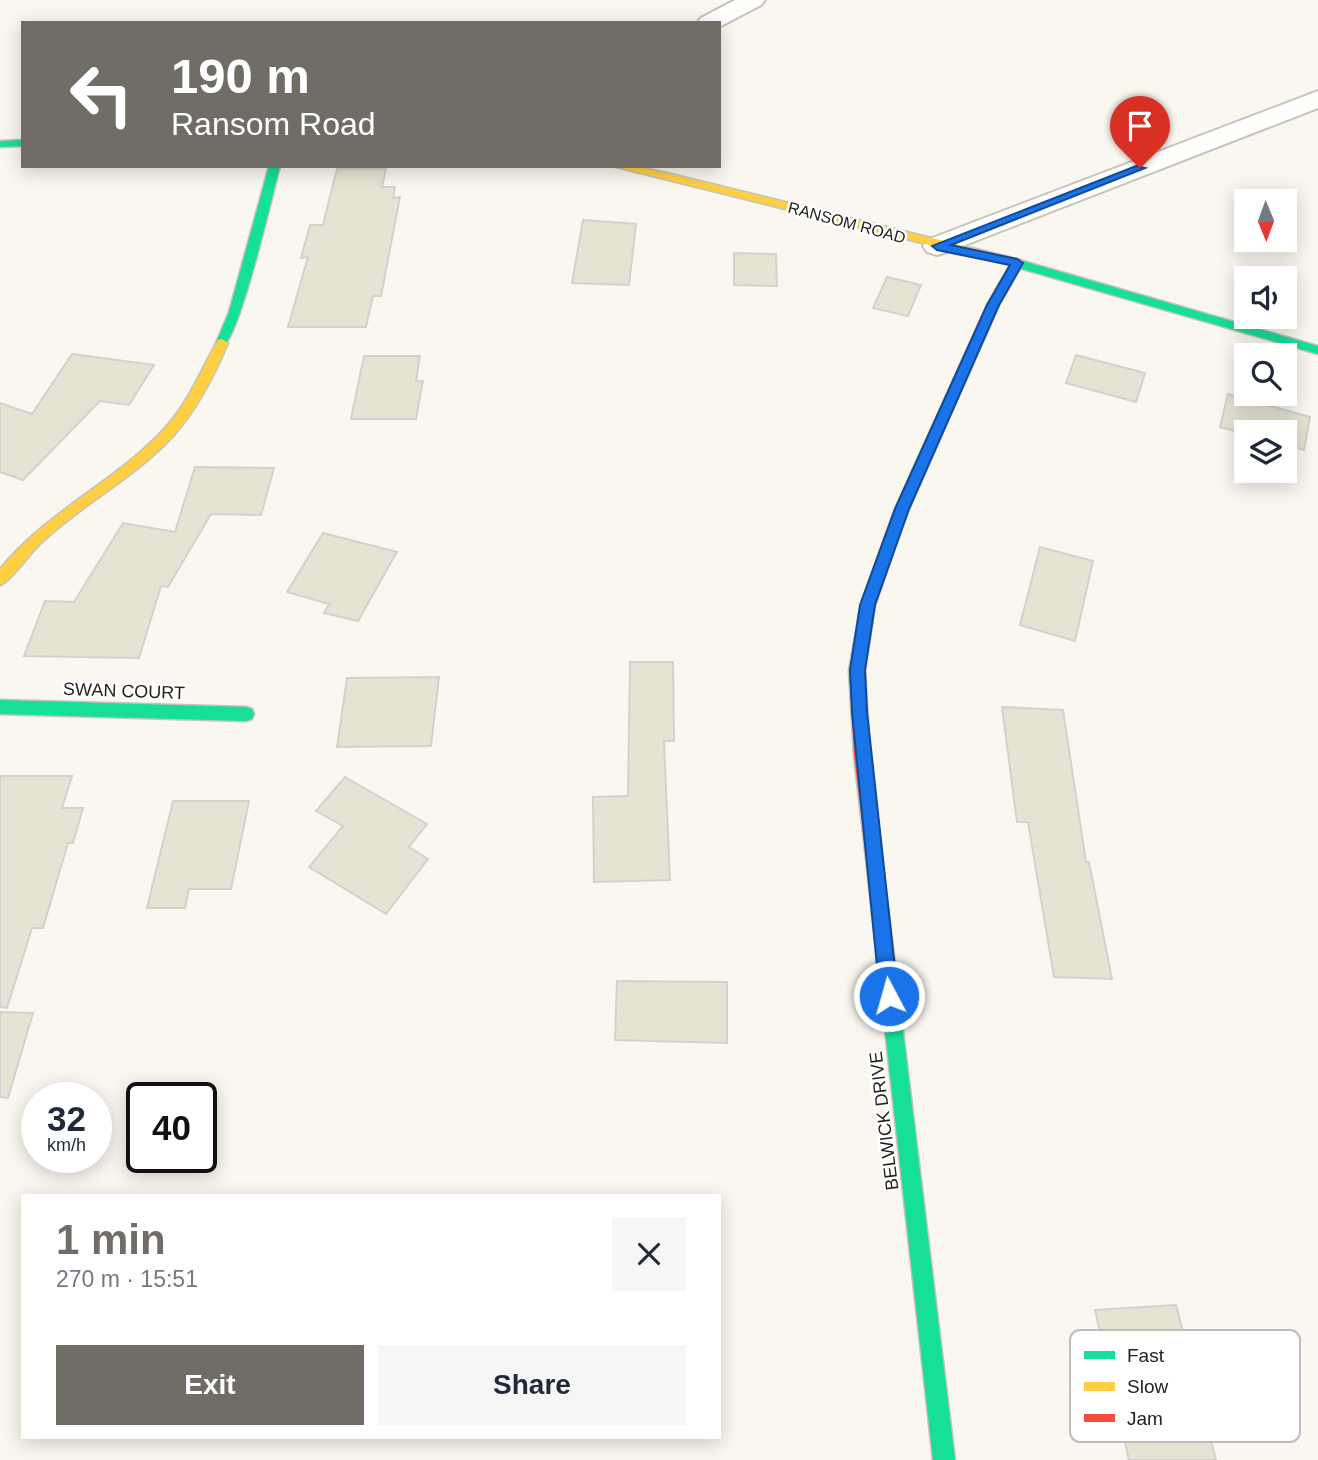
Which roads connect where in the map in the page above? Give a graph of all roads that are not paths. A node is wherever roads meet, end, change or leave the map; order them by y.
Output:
1 (753, 0) edge
2 (713, 21) edge
3 (1318, 99) edge
4 (21, 143) edge
5 (0, 144) edge
6 (274, 168) edge
7 (627, 168) edge
8 (937, 246) junction
9 (1017, 263) junction
10 (1318, 350) edge
11 (0, 579) edge
12 (0, 708) edge
13 (246, 714) dead end
14 (944, 1460) edge

1 - 2 street
3 - 8 street
4 - 5 street
6 - 11 street
7 - 8 street, RANSOM ROAD
8 - 9 street, RANSOM ROAD
9 - 10 street, RANSOM ROAD
9 - 14 street, BELWICK DRIVE
12 - 13 street, SWAN COURT

